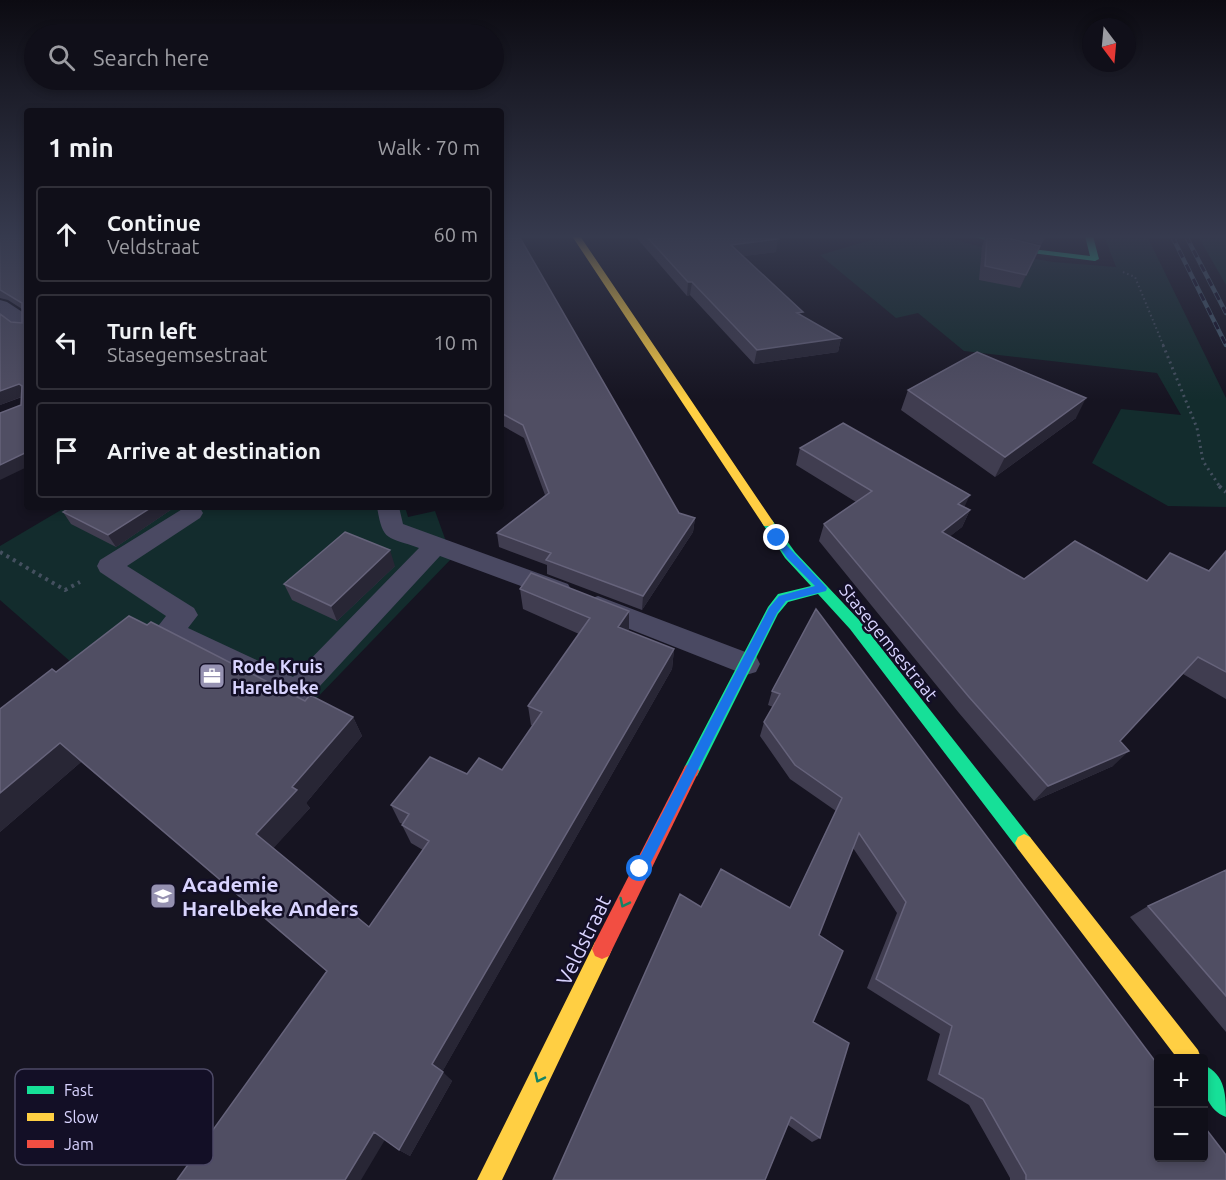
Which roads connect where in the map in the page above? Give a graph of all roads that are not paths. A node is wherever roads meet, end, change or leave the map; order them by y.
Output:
1 (613, 291) edge
2 (0, 306) edge
3 (24, 323) edge
4 (389, 510) edge
5 (192, 513) dead end
6 (436, 545) junction
7 (822, 588) junction
8 (746, 664) junction
9 (1186, 1054) edge
10 (1208, 1083) edge
11 (1226, 1106) edge
12 (489, 1180) edge

1 - 7 street, Stasegemsestraat
2 - 3 street
4 - 6 lane
5 - 6 lane
6 - 8 lane
7 - 8 street, Veldstraat
7 - 9 street, Stasegemsestraat
8 -> 12 street, Veldstraat
10 - 11 street

